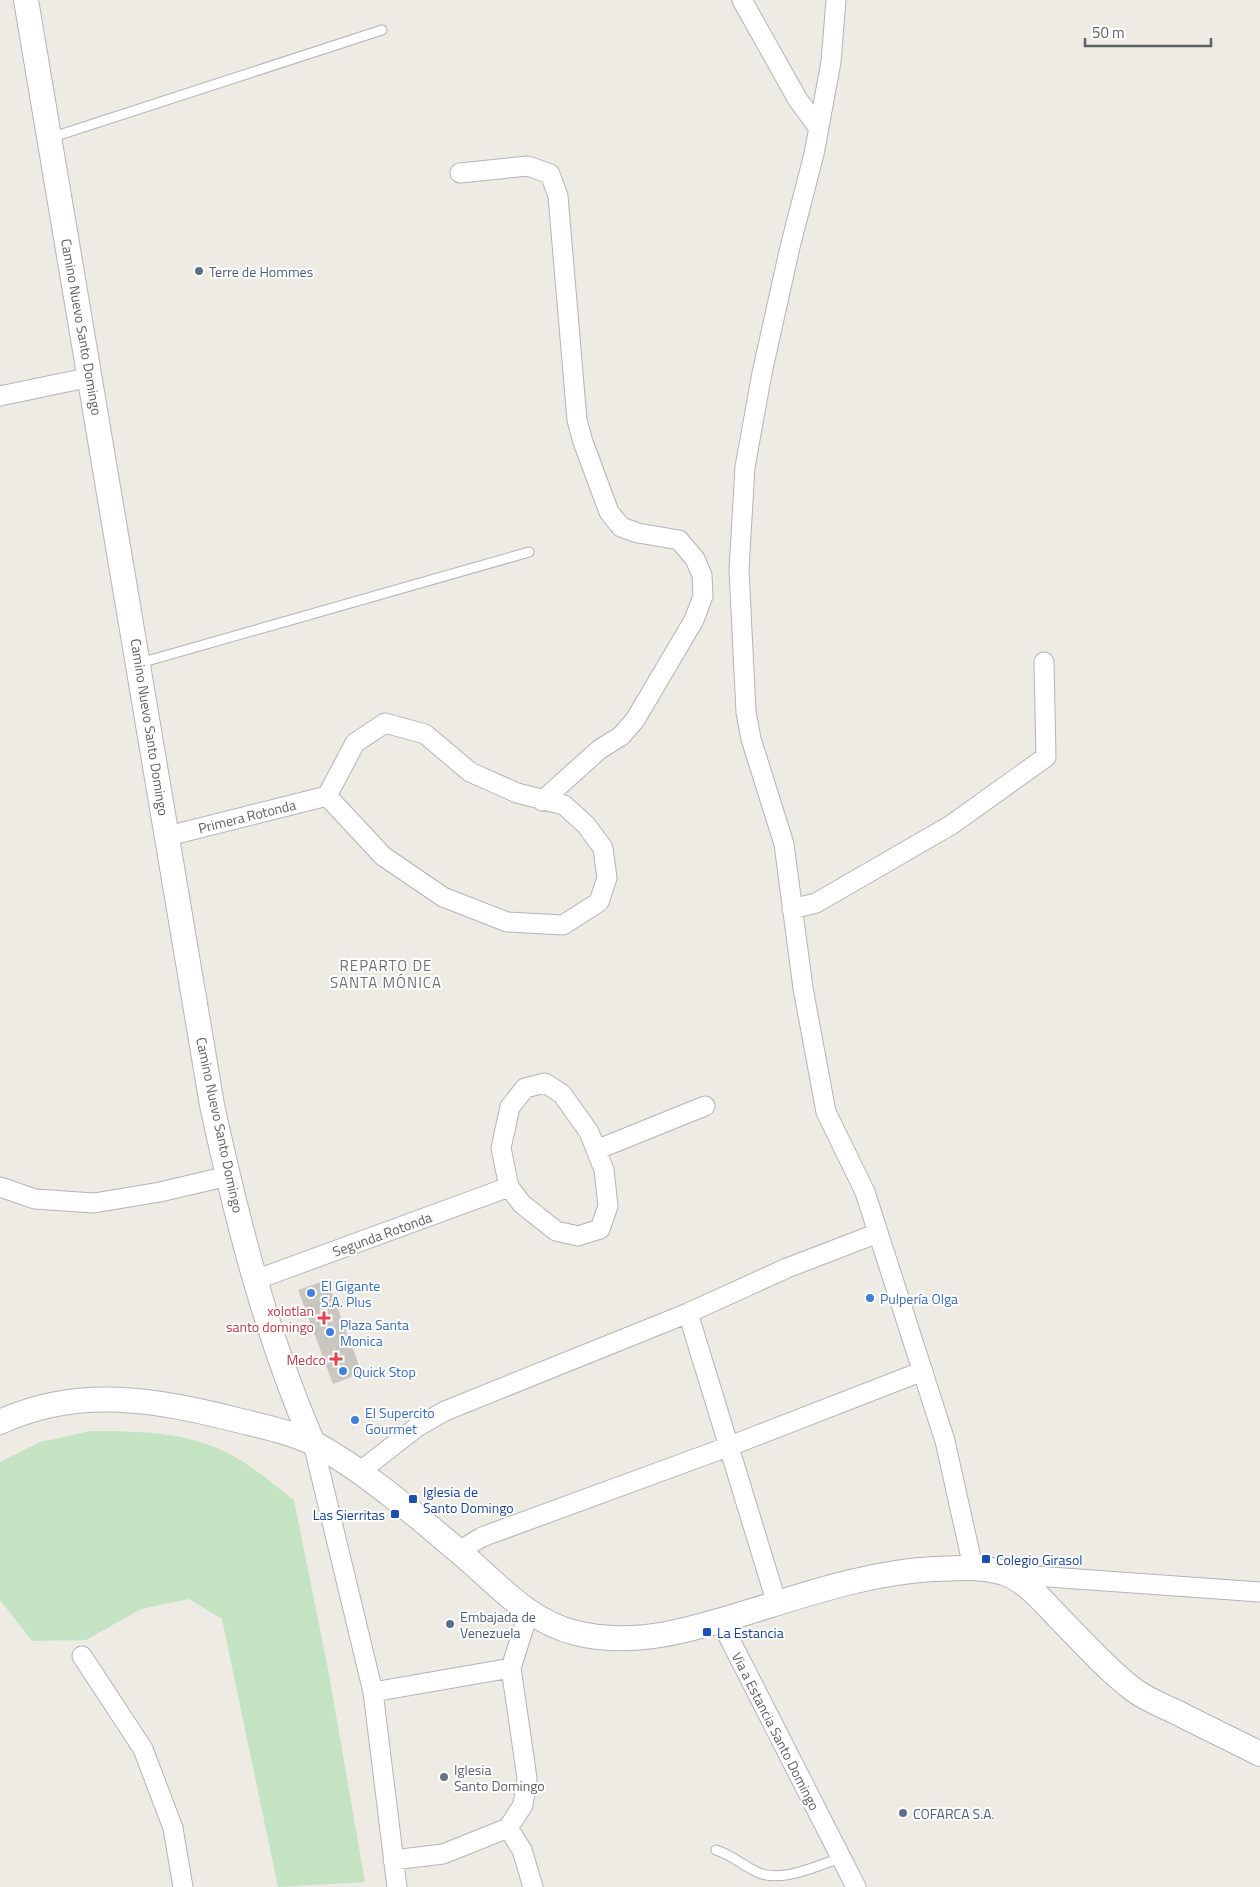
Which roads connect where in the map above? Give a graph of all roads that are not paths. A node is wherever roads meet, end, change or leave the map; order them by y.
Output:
1 (26, 0) edge
2 (742, 0) edge
3 (836, 0) edge
4 (382, 30) dead end
5 (818, 127) junction
6 (50, 138) junction
7 (460, 174) dead end
8 (91, 377) junction
9 (0, 396) edge
10 (529, 552) dead end
11 (1044, 662) dead end
12 (139, 664) junction
13 (327, 796) junction
14 (542, 801) junction
15 (168, 836) junction
16 (792, 909) junction
17 (705, 1106) dead end
18 (596, 1150) junction
19 (228, 1176) junction
20 (0, 1187) edge
21 (509, 1187) junction
22 (878, 1233) junction
23 (255, 1280) junction
24 (688, 1313) junction
25 (923, 1371) junction
26 (0, 1422) edge
27 (313, 1443) junction
28 (730, 1446) junction
29 (358, 1473) junction
30 (459, 1551) junction
31 (973, 1567) junction
32 (1007, 1574) junction
33 (1260, 1592) edge
34 (777, 1604) junction
35 (528, 1614) junction
36 (721, 1622) junction
37 (82, 1656) dead end
38 (511, 1668) junction
39 (373, 1692) junction
40 (1260, 1754) edge
41 (508, 1828) junction
42 (716, 1850) dead end
43 (841, 1858) junction
44 (393, 1860) junction
45 (183, 1887) edge
46 (396, 1887) edge
47 (533, 1887) edge
48 (856, 1887) edge

1 - 6 street, Camino Nuevo Santo Domingo
2 - 5 street
3 - 5 street
4 - 6 lane
5 - 16 street
6 - 8 street, Camino Nuevo Santo Domingo
7 - 14 street
8 - 9 street
8 - 12 street, Camino Nuevo Santo Domingo
10 - 12 lane
11 - 16 street
12 - 15 street, Camino Nuevo Santo Domingo
13 - 14 street
13 - 14 street
13 - 15 street, Primera Rotonda
15 - 19 street, Camino Nuevo Santo Domingo
16 - 22 street
17 - 18 street
18 - 21 street
18 - 21 street
19 - 20 street
19 - 23 street, Camino Nuevo Santo Domingo
21 - 23 street, Segunda Rotonda
22 - 24 street
22 - 25 street
23 - 27 street, Camino Nuevo Santo Domingo
24 - 28 street
24 - 29 street
25 - 28 street
25 - 31 street
26 - 27 street
27 - 29 street
27 - 39 street
28 - 30 street
28 - 34 street
29 - 30 street
30 - 35 street
31 - 32 street
31 - 34 street
32 - 33 street
32 - 40 street
34 - 36 street
35 - 36 street
35 - 38 street
36 - 43 street, Via a Estancia Santo Domingo
37 - 45 street
38 - 39 street
38 - 41 street
39 - 44 street
41 - 44 street
41 - 47 street
42 - 43 lane
43 - 48 street, Via a Estancia Santo Domingo
44 - 46 street

